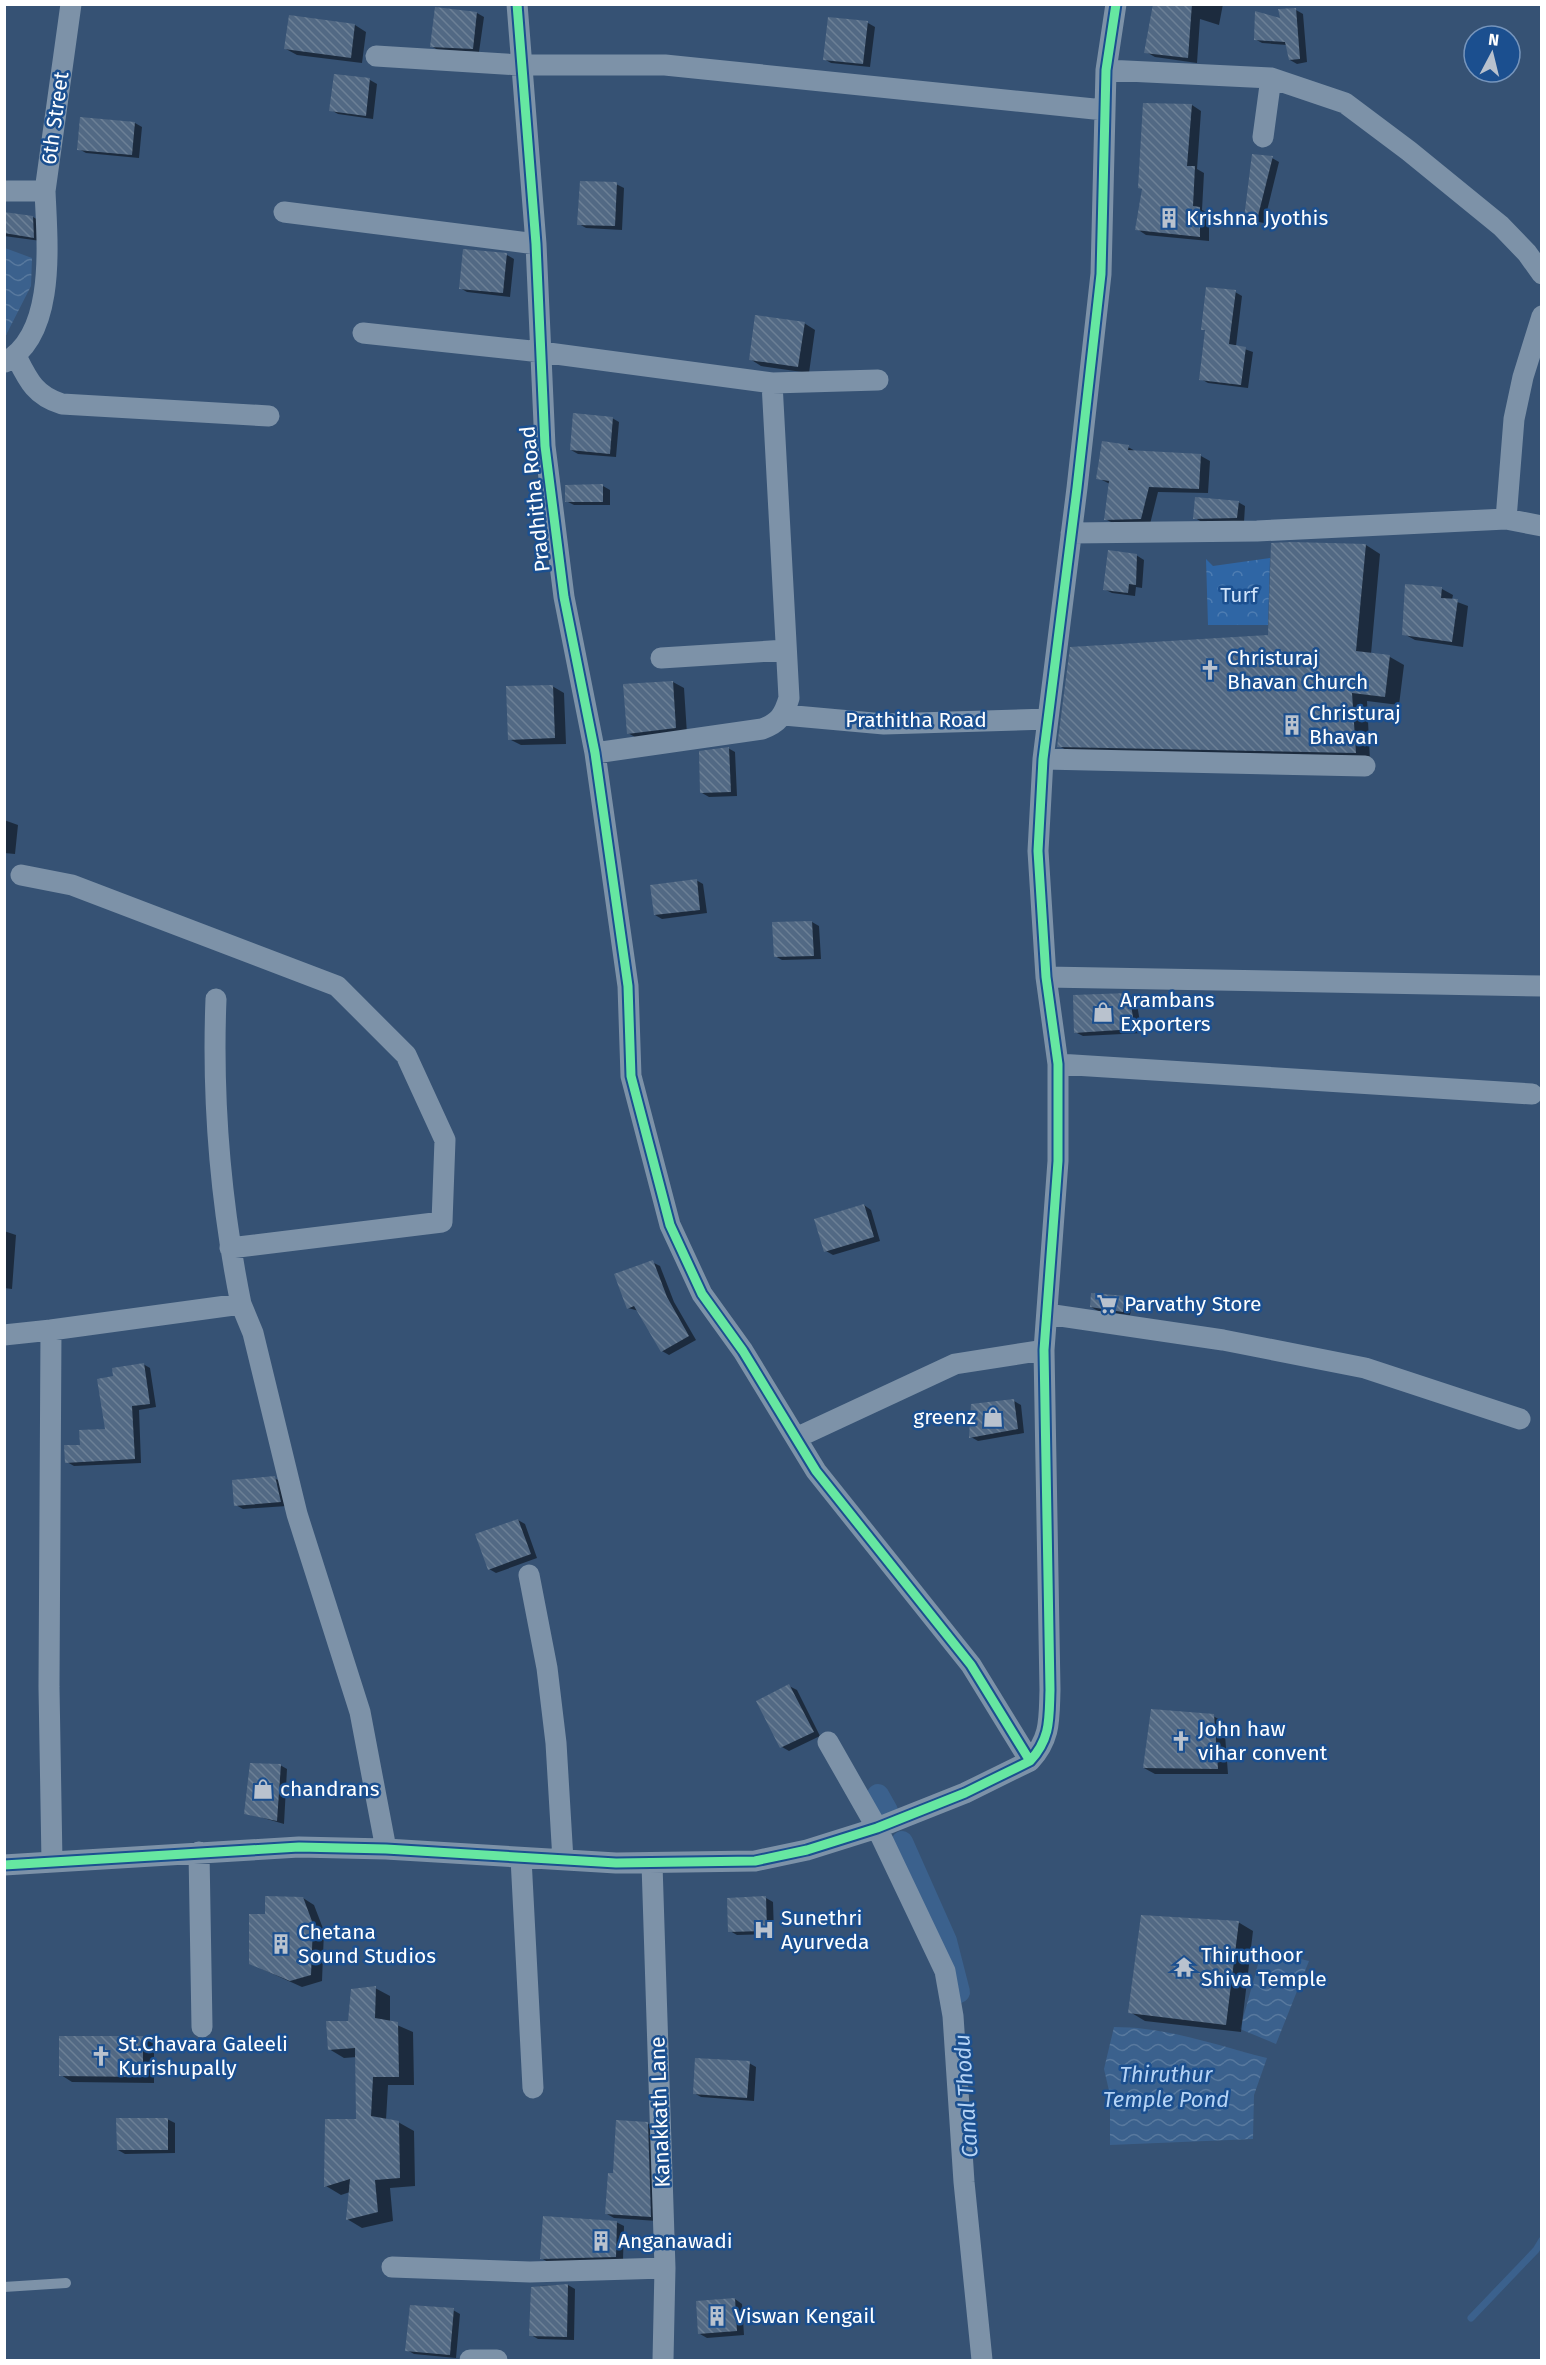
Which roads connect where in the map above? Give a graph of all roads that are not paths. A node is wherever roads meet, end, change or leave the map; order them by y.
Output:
1 (71, 4) edge
2 (517, 4) edge
3 (1116, 4) edge
4 (376, 56) dead end
5 (520, 65) junction
6 (1106, 70) junction
7 (1271, 78) junction
8 (1104, 110) junction
9 (1263, 137) dead end
10 (4, 191) edge
11 (45, 191) junction
12 (284, 212) dead end
13 (536, 244) junction
14 (1542, 274) edge
15 (1542, 316) edge
16 (363, 333) dead end
17 (541, 352) junction
18 (10, 359) edge
19 (878, 380) dead end
20 (772, 383) junction
21 (268, 416) dead end
22 (1506, 519) junction
23 (1542, 526) edge
24 (1071, 533) junction
25 (786, 651) junction
26 (661, 658) dead end
27 (784, 715) junction
28 (1048, 719) junction
29 (596, 753) junction
30 (1043, 759) junction
31 (1365, 766) dead end
32 (21, 875) dead end
33 (1047, 977) junction
34 (1542, 986) edge
35 (216, 999) dead end
36 (1058, 1064) junction
37 (1532, 1094) dead end
38 (230, 1248) junction
39 (241, 1304) junction
40 (1047, 1314) junction
41 (51, 1330) junction
42 (4, 1335) edge
43 (1044, 1350) junction
44 (1520, 1419) dead end
45 (796, 1438) junction
46 (529, 1575) dead end
47 (828, 1742) dead end
48 (1030, 1761) junction
49 (877, 1828) junction
50 (386, 1849) junction
51 (199, 1852) junction
52 (521, 1858) junction
53 (563, 1860) junction
54 (52, 1862) junction
55 (652, 1864) junction
56 (4, 1865) edge
57 (202, 2027) dead end
58 (533, 2088) dead end
59 (392, 2267) dead end
60 (665, 2268) junction
61 (66, 2283) dead end
62 (4, 2287) edge
63 (470, 2360) edge
64 (497, 2361) edge
65 (663, 2361) edge
66 (982, 2361) edge

1 - 11 street, 6th Street
2 - 5 street, Pradhitha Road
3 - 6 street
4 - 5 street
5 - 8 street
5 - 13 street, Pradhitha Road
6 - 7 street
6 - 8 street
7 - 9 street
7 - 14 street
8 - 24 street
10 - 11 street, 6th Street
11 - 18 street
12 - 13 street
13 - 17 street, Pradhitha Road
15 - 22 street
16 - 17 street
17 - 20 street
17 - 29 street, Pradhitha Road
18 - 21 street
19 - 20 street
20 - 25 street
22 - 23 street
22 - 24 street
24 - 28 street
25 - 26 street
25 - 27 street
27 - 28 street, Prathitha Road
27 - 29 street
28 - 30 street
29 - 45 street, Pradhitha Road
30 - 31 street
30 - 33 street
32 - 38 street
33 - 34 street
33 - 36 street
35 - 38 street
36 - 37 street
36 - 40 street
38 - 39 street
39 - 41 street
39 - 50 street
40 - 43 street
40 - 44 street
41 - 42 street
41 - 54 street
43 - 45 street
43 - 48 street
45 - 48 street, Pradhitha Road
46 - 53 street
47 - 49 street
48 - 49 street
49 - 55 street
49 - 66 street
50 - 51 street
50 - 52 street
51 - 54 street
51 - 57 street
52 - 53 street
52 - 58 street
53 - 55 street
54 - 56 street
55 - 60 street, Kanakkath Lane
59 - 60 street
60 - 65 street, Kanakkath Lane
61 - 62 lane
63 - 64 street

